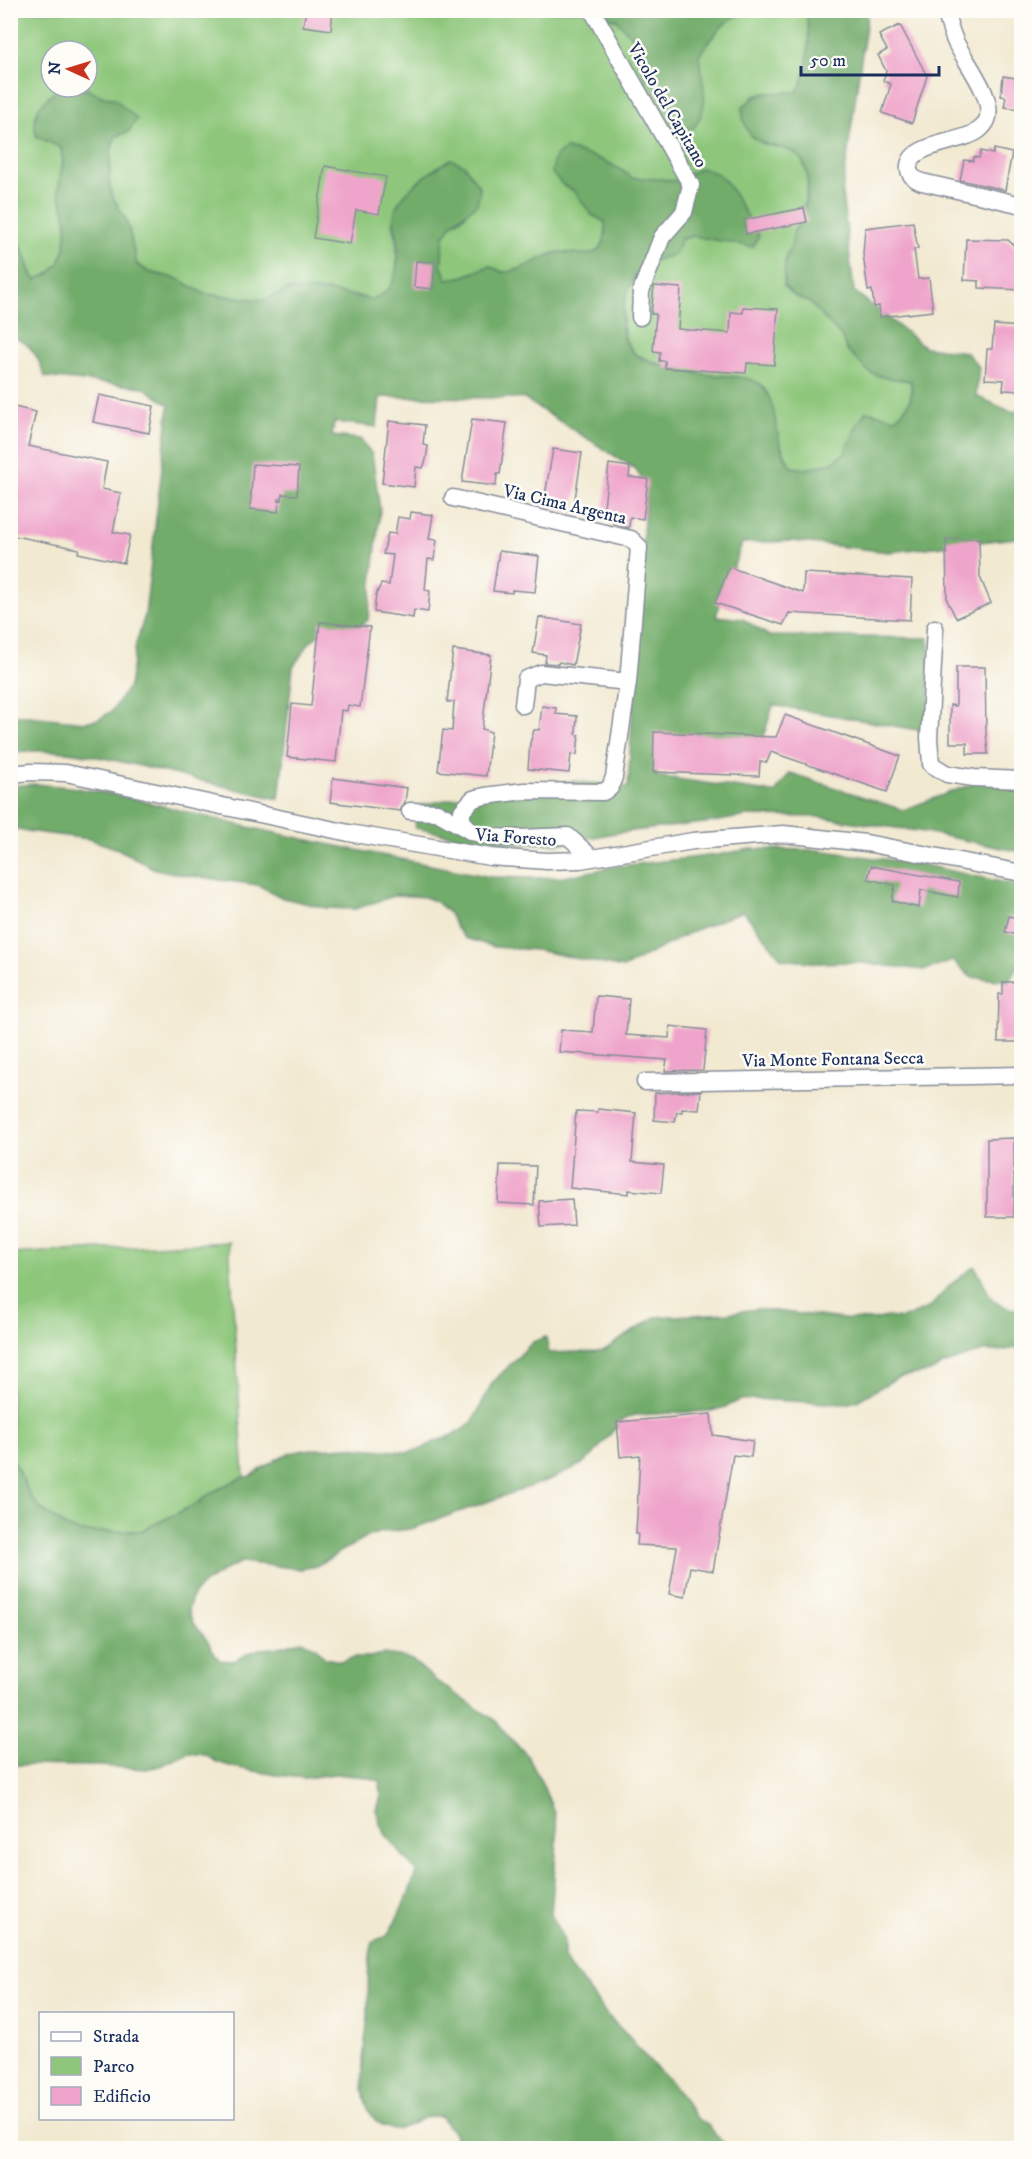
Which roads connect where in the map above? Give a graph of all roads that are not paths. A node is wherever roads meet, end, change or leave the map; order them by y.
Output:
1 (592, 10) edge
2 (946, 10) edge
3 (1022, 205) edge
4 (640, 317) dead end
5 (453, 498) dead end
6 (935, 628) dead end
7 (628, 682) junction
8 (522, 705) dead end
9 (10, 774) edge
10 (1022, 780) edge
11 (411, 811) dead end
12 (472, 832) junction
13 (592, 858) junction
14 (1020, 871) edge
15 (1022, 1075) edge
16 (645, 1082) dead end

1 - 4 street, Vicolo del Capitano
2 - 3 street
5 - 7 street, Via Cima Argenta
6 - 10 street
7 - 8 street
7 - 12 street, Via Cima Argenta
9 - 13 street, Via Foresto
11 - 12 street
12 - 13 street
13 - 14 street, Via Foresto
15 - 16 street, Via Monte Fontana Secca

